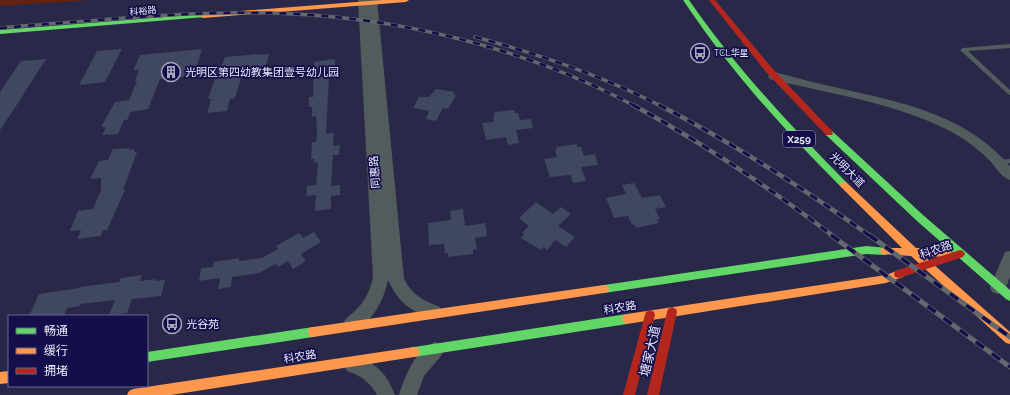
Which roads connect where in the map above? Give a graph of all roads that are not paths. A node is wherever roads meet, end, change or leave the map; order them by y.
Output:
1 (406, 0) edge
2 (679, 0) edge
3 (686, 0) edge
4 (712, 0) edge
5 (716, 0) edge
6 (368, 2) edge
7 (720, 11) junction
8 (694, 14) junction
9 (0, 32) edge
10 (1010, 46) edge
11 (774, 76) junction
12 (1010, 93) edge
13 (1005, 161) edge
14 (1010, 175) edge
15 (913, 252) junction
16 (960, 254) junction
17 (1010, 257) edge
18 (928, 265) junction
19 (1004, 292) edge
20 (445, 312) junction
21 (672, 312) junction
22 (650, 315) junction
23 (342, 328) junction
24 (1010, 339) edge
25 (437, 348) junction
26 (148, 356) edge
27 (339, 363) junction
28 (133, 395) edge
29 (386, 395) edge
30 (408, 395) edge
31 (629, 395) edge
32 (653, 395) edge

1 - 6 main road, 科裕路
2 - 8 main road
3 - 8 main road, 光明大道 / X259
4 - 7 main road, 光明大道 / X259
5 - 7 main road
6 - 9 main road, 科裕路
6 - 20 street, 同惠路
6 - 23 street, 同惠路
7 - 11 main road, 光明大道 / X259
8 - 15 main road, 光明大道 / X259
10 - 12 lane
11 - 13 street
11 - 16 main road, 光明大道 / X259
13 - 14 street
15 - 16 main road, 科农路
15 - 18 main road, 光明大道 / X259
15 - 20 main road, 科农路
16 - 18 main road, 科农路
16 - 19 main road, 光明大道 / X259
17 - 19 street
18 - 21 main road, 科农路
18 - 24 main road, 光明大道 / X259
20 - 23 main road, 科农路
21 - 22 main road, 科农路
21 - 32 main road, 塘家大道
22 - 25 main road, 科农路
22 - 31 main road, 塘家大道
23 - 26 main road, 科农路
25 - 27 main road, 科农路
25 - 30 street
27 - 28 main road, 科农路
27 - 29 street

